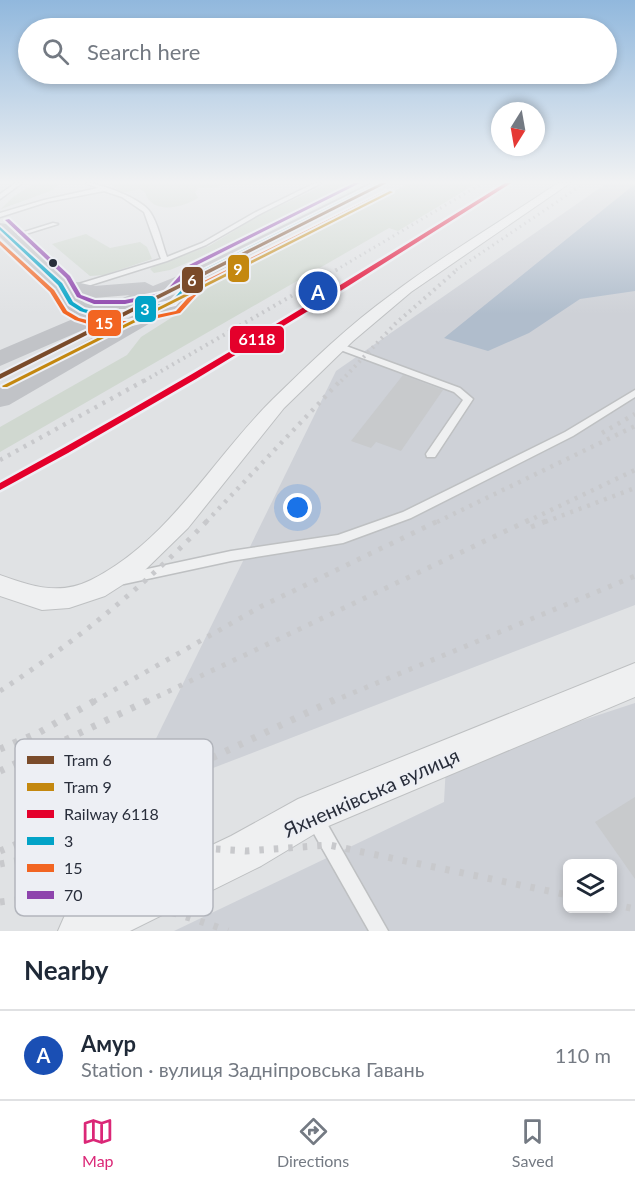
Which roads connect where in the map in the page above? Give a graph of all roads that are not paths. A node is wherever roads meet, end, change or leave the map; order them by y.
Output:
1 (40, 226) edge
2 (153, 226) edge
3 (237, 226) edge
4 (295, 226) edge
5 (500, 226) edge
6 (5, 232) edge
7 (165, 260) junction
8 (197, 275) junction
9 (68, 292) junction
10 (173, 303) junction
11 (104, 314) junction
12 (37, 341) junction
13 (338, 346) junction
14 (79, 356) junction
15 (0, 359) edge
16 (635, 393) edge
17 (0, 399) edge
18 (431, 454) dead end
19 (112, 581) junction
20 (0, 585) edge
21 (635, 680) edge
22 (312, 813) junction
23 (213, 867) edge
24 (112, 916) edge
25 (81, 931) edge
26 (379, 931) edge

1 - 6 lane
2 - 7 lane
3 - 7 lane
4 - 8 main road
5 - 13 street
6 - 9 main road
7 - 9 lane
8 - 9 main road
8 - 10 main road
8 - 11 main road
9 - 11 main road
9 - 12 main road
10 - 11 main road
10 - 14 main road
11 - 12 main road
11 - 14 main road
12 - 15 main road
13 - 18 lane
13 - 19 street
14 - 17 main road
16 - 19 lane
19 - 20 street
21 - 22 street, Яхненківська вулиця
22 - 23 street, Яхненківська вулиця
22 - 26 lane
24 - 25 street, Яхненківська вулиця

